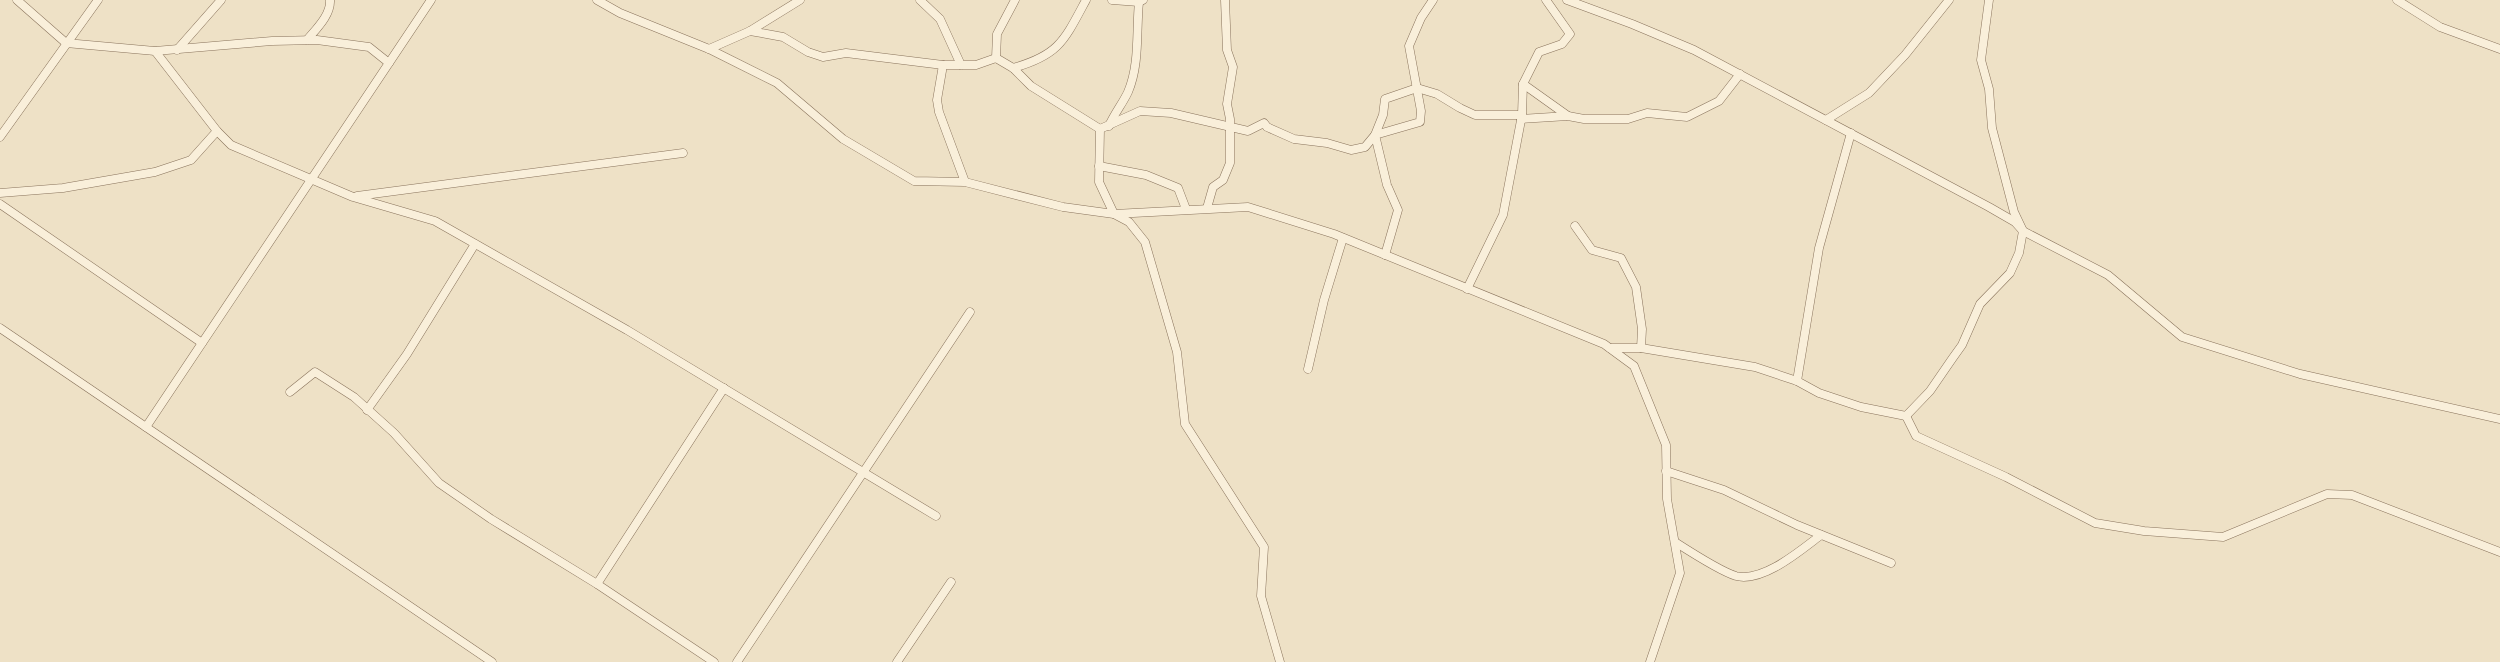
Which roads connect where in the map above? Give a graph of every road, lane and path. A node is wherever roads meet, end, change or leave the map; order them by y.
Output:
1 (17, 0) edge
2 (98, 0) edge
3 (221, 0) edge
4 (330, 0) edge
5 (431, 0) edge
6 (597, 0) edge
7 (800, 0) edge
8 (920, 0) edge
9 (1015, 0) edge
10 (1086, 0) edge
11 (1112, 0) edge
12 (1225, 0) edge
13 (1433, 0) edge
14 (1546, 0) edge
15 (1567, 0) edge
16 (1949, 0) edge
17 (1989, 0) edge
18 (2396, 0) edge
19 (1141, 1) edge
20 (750, 31) junction
21 (307, 40) junction
22 (66, 42) junction
23 (2500, 48) edge
24 (709, 49) junction
25 (155, 50) junction
26 (177, 50) junction
27 (996, 58) junction
28 (389, 63) junction
29 (944, 65) junction
30 (961, 65) junction
31 (1012, 68) junction
32 (1740, 74) junction
33 (1522, 84) junction
34 (1417, 88) junction
35 (1568, 116) junction
36 (1522, 117) junction
37 (1826, 120) junction
38 (1109, 126) junction
39 (1230, 126) junction
40 (1100, 129) junction
41 (217, 131) junction
42 (1851, 133) junction
43 (1375, 135) junction
44 (0, 137) edge
45 (682, 153) dead end
46 (1099, 166) junction
47 (311, 181) junction
48 (965, 182) junction
49 (0, 193) edge
50 (353, 197) junction
51 (0, 204) edge
52 (1207, 208) junction
53 (1186, 210) junction
54 (1114, 214) junction
55 (1575, 226) dead end
56 (2023, 231) junction
57 (1343, 238) junction
58 (475, 244) junction
59 (1385, 255) junction
60 (1467, 289) junction
61 (970, 312) dead end
62 (0, 328) edge
63 (202, 344) junction
64 (1610, 348) junction
65 (1641, 348) junction
66 (1308, 370) dead end
67 (1798, 381) junction
68 (724, 388) junction
69 (290, 392) dead end
70 (367, 410) junction
71 (1906, 416) junction
72 (2500, 419) edge
73 (146, 427) junction
74 (863, 471) junction
75 (1666, 471) junction
76 (936, 516) dead end
77 (1821, 535) junction
78 (1675, 542) junction
79 (2500, 552) edge
80 (1891, 563) dead end
81 (951, 582) dead end
82 (597, 584) junction
83 (492, 662) edge
84 (714, 662) edge
85 (737, 662) edge
86 (897, 662) edge
87 (1280, 662) edge
88 (1650, 662) edge

1 - 22 street
2 - 22 street
3 - 26 street
4 - 21 street
5 - 28 street
6 - 24 street
7 - 20 street
8 - 30 street
9 - 27 street
10 - 31 street
11 - 19 street
12 - 39 street
13 - 34 street
14 - 33 street
15 - 32 street
16 - 37 street
17 - 56 street
18 - 23 street
19 - 38 street
20 - 24 street
20 - 29 street
21 - 26 street
21 - 28 street
22 - 25 street
22 - 44 street
24 - 48 street
25 - 26 street
25 - 41 street
27 - 30 street
27 - 31 street
28 - 47 street
29 - 30 street
29 - 48 street
31 - 40 street
32 - 35 street
32 - 37 street
33 - 35 street
33 - 36 street
34 - 36 street
34 - 43 street
34 - 43 street
35 - 36 street
36 - 60 street
37 - 42 street
38 - 39 street
38 - 40 street
39 - 43 street
39 - 52 street
40 - 46 street
41 - 47 street
41 - 49 street
42 - 56 street
42 - 67 street
43 - 59 street
45 - 50 street
46 - 53 street
46 - 54 street
47 - 50 street
47 - 63 street
48 - 54 street
50 - 58 street
51 - 63 street
52 - 53 street
52 - 57 street
53 - 54 street
54 - 87 street
55 - 65 street
56 - 71 street
56 - 72 street
57 - 59 street
57 - 66 street
58 - 68 street
58 - 70 street
59 - 60 street
60 - 64 street
61 - 74 street
62 - 73 street
63 - 73 street
64 - 65 street
64 - 75 street
65 - 67 street
67 - 71 street
68 - 74 street
68 - 82 street
69 - 70 street
70 - 82 street
71 - 79 street
73 - 83 street
74 - 76 street
74 - 85 street
75 - 77 street
75 - 78 street
77 - 78 street
77 - 80 street
78 - 88 street
81 - 86 street
82 - 84 street

